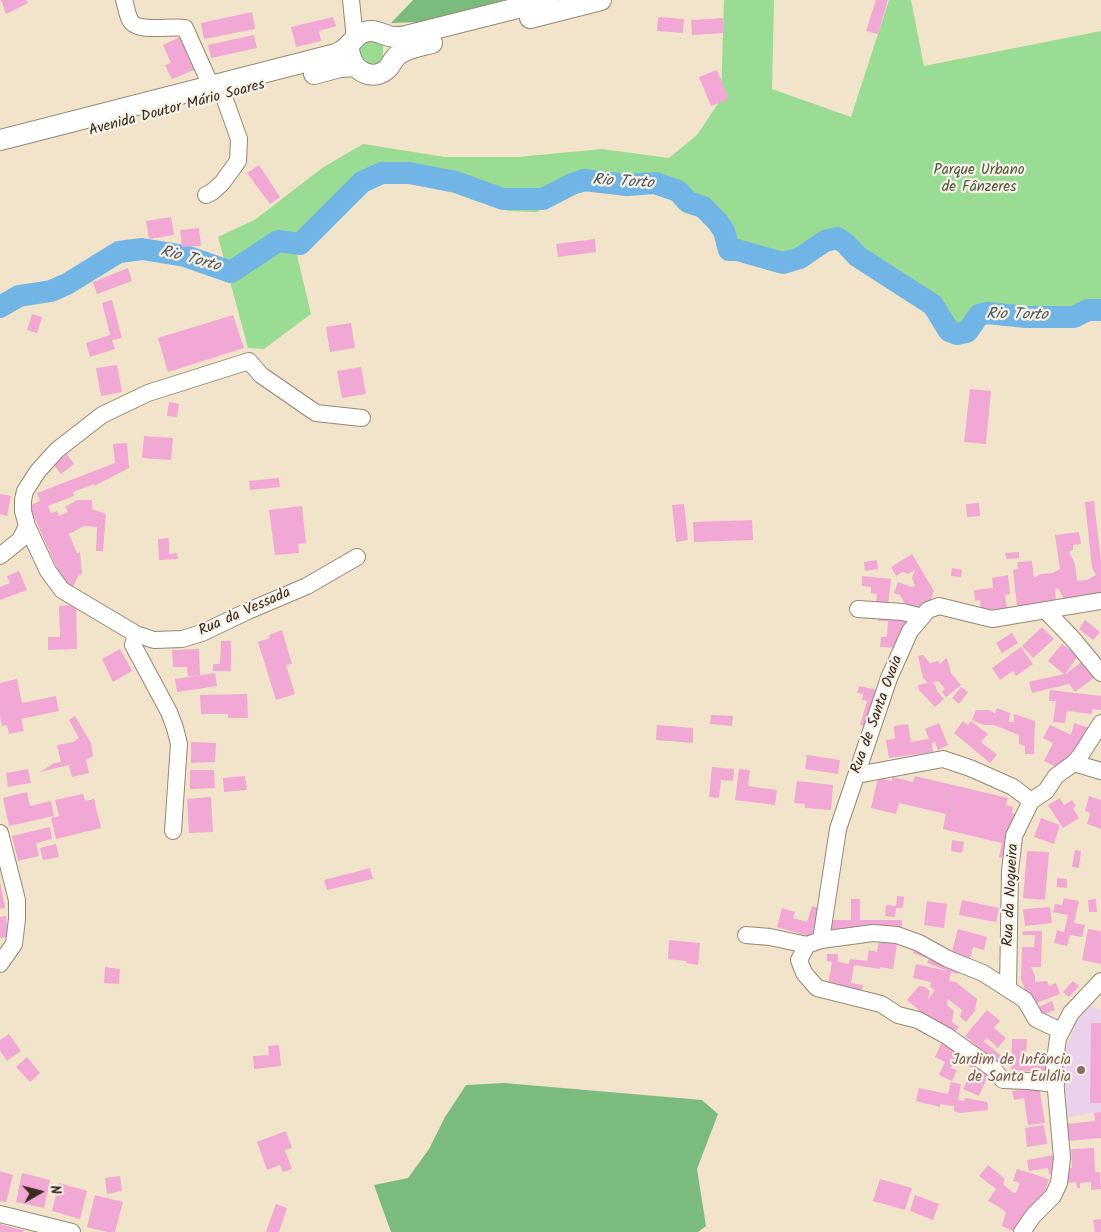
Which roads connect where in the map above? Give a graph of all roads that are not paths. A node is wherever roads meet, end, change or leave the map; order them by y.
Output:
1 (124, 0) edge
2 (549, 0) edge
3 (602, 0) edge
4 (352, 3) edge
5 (380, 33) junction
6 (353, 42) junction
7 (393, 61) junction
8 (355, 66) junction
9 (218, 91) junction
10 (0, 140) edge
11 (0, 154) edge
12 (206, 195) dead end
13 (362, 418) dead end
14 (27, 526) junction
15 (0, 556) edge
16 (357, 557) dead end
17 (1101, 601) edge
18 (858, 609) dead end
19 (1045, 610) junction
20 (922, 617) junction
21 (136, 634) junction
22 (1101, 672) edge
23 (1101, 723) edge
24 (1074, 763) junction
25 (1101, 771) edge
26 (857, 775) junction
27 (1031, 802) junction
28 (174, 831) dead end
29 (1, 842) edge
30 (746, 935) dead end
31 (814, 943) junction
32 (0, 964) edge
33 (1101, 981) edge
34 (1008, 988) junction
35 (1061, 1031) junction
36 (1056, 1084) junction
37 (0, 1214) edge
38 (72, 1232) edge
39 (1022, 1232) edge

1 - 9 street
2 - 5 main road, Avenida Doutor Mário Soares
3 - 7 main road, Avenida Doutor Mário Soares
4 - 5 street
4 - 6 street
5 - 6 main road, Avenida Doutor Mário Soares
5 - 7 main road
6 - 8 main road
6 - 9 main road, Avenida Doutor Mário Soares
7 - 8 main road, Avenida Doutor Mário Soares
8 - 9 main road, Avenida Doutor Mário Soares
9 - 10 main road, Avenida Doutor Mário Soares
9 - 11 main road, Avenida Doutor Mário Soares
9 - 12 street
13 - 14 street, Rua da Vessada
14 - 15 street
14 - 21 street, Rua da Vessada
16 - 21 street, Rua da Vessada
17 - 19 street, Rua de Santa Ovaia
18 - 20 street
19 - 20 street, Rua de Santa Ovaia
19 - 22 street
20 - 26 street, Rua de Santa Ovaia
21 - 28 street
23 - 24 street, Rua da Nogueira
24 - 25 street
24 - 27 street, Rua da Nogueira
26 - 27 street
26 - 31 street, Rua de Santa Ovaia
27 - 34 street, Rua da Nogueira
29 - 32 street
30 - 31 street
31 - 34 street
31 - 36 street, Rua de Santa Ovaia
33 - 35 street
34 - 35 street
35 - 36 street
36 - 39 street
37 - 38 street

